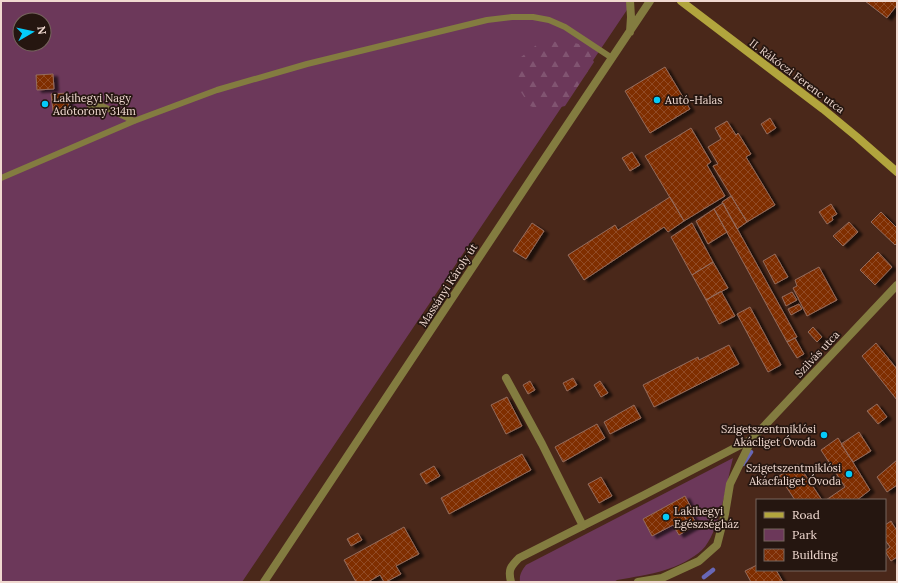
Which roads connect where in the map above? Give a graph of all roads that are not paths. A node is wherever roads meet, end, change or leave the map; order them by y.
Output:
1 (630, 1) edge
2 (650, 1) edge
3 (681, 1) edge
4 (630, 32) junction
5 (612, 58) junction
6 (90, 106) dead end
7 (134, 121) junction
8 (897, 172) edge
9 (1, 178) edge
10 (897, 285) edge
11 (506, 378) dead end
12 (752, 439) junction
13 (583, 526) junction
14 (662, 580) edge
15 (264, 582) edge
16 (510, 582) edge
17 (638, 582) edge

1 - 4 street
2 - 4 street, Massányi Károly út
3 - 8 main road, II. Rákóczi Ferenc utca
4 - 5 street, Massányi Károly út
5 - 7 lane
5 - 15 street, Massányi Károly út
6 - 7 lane
7 - 9 lane
10 - 12 street, Szilvás utca
11 - 13 street
12 - 13 street
12 - 14 street
13 - 16 street
14 - 17 street

